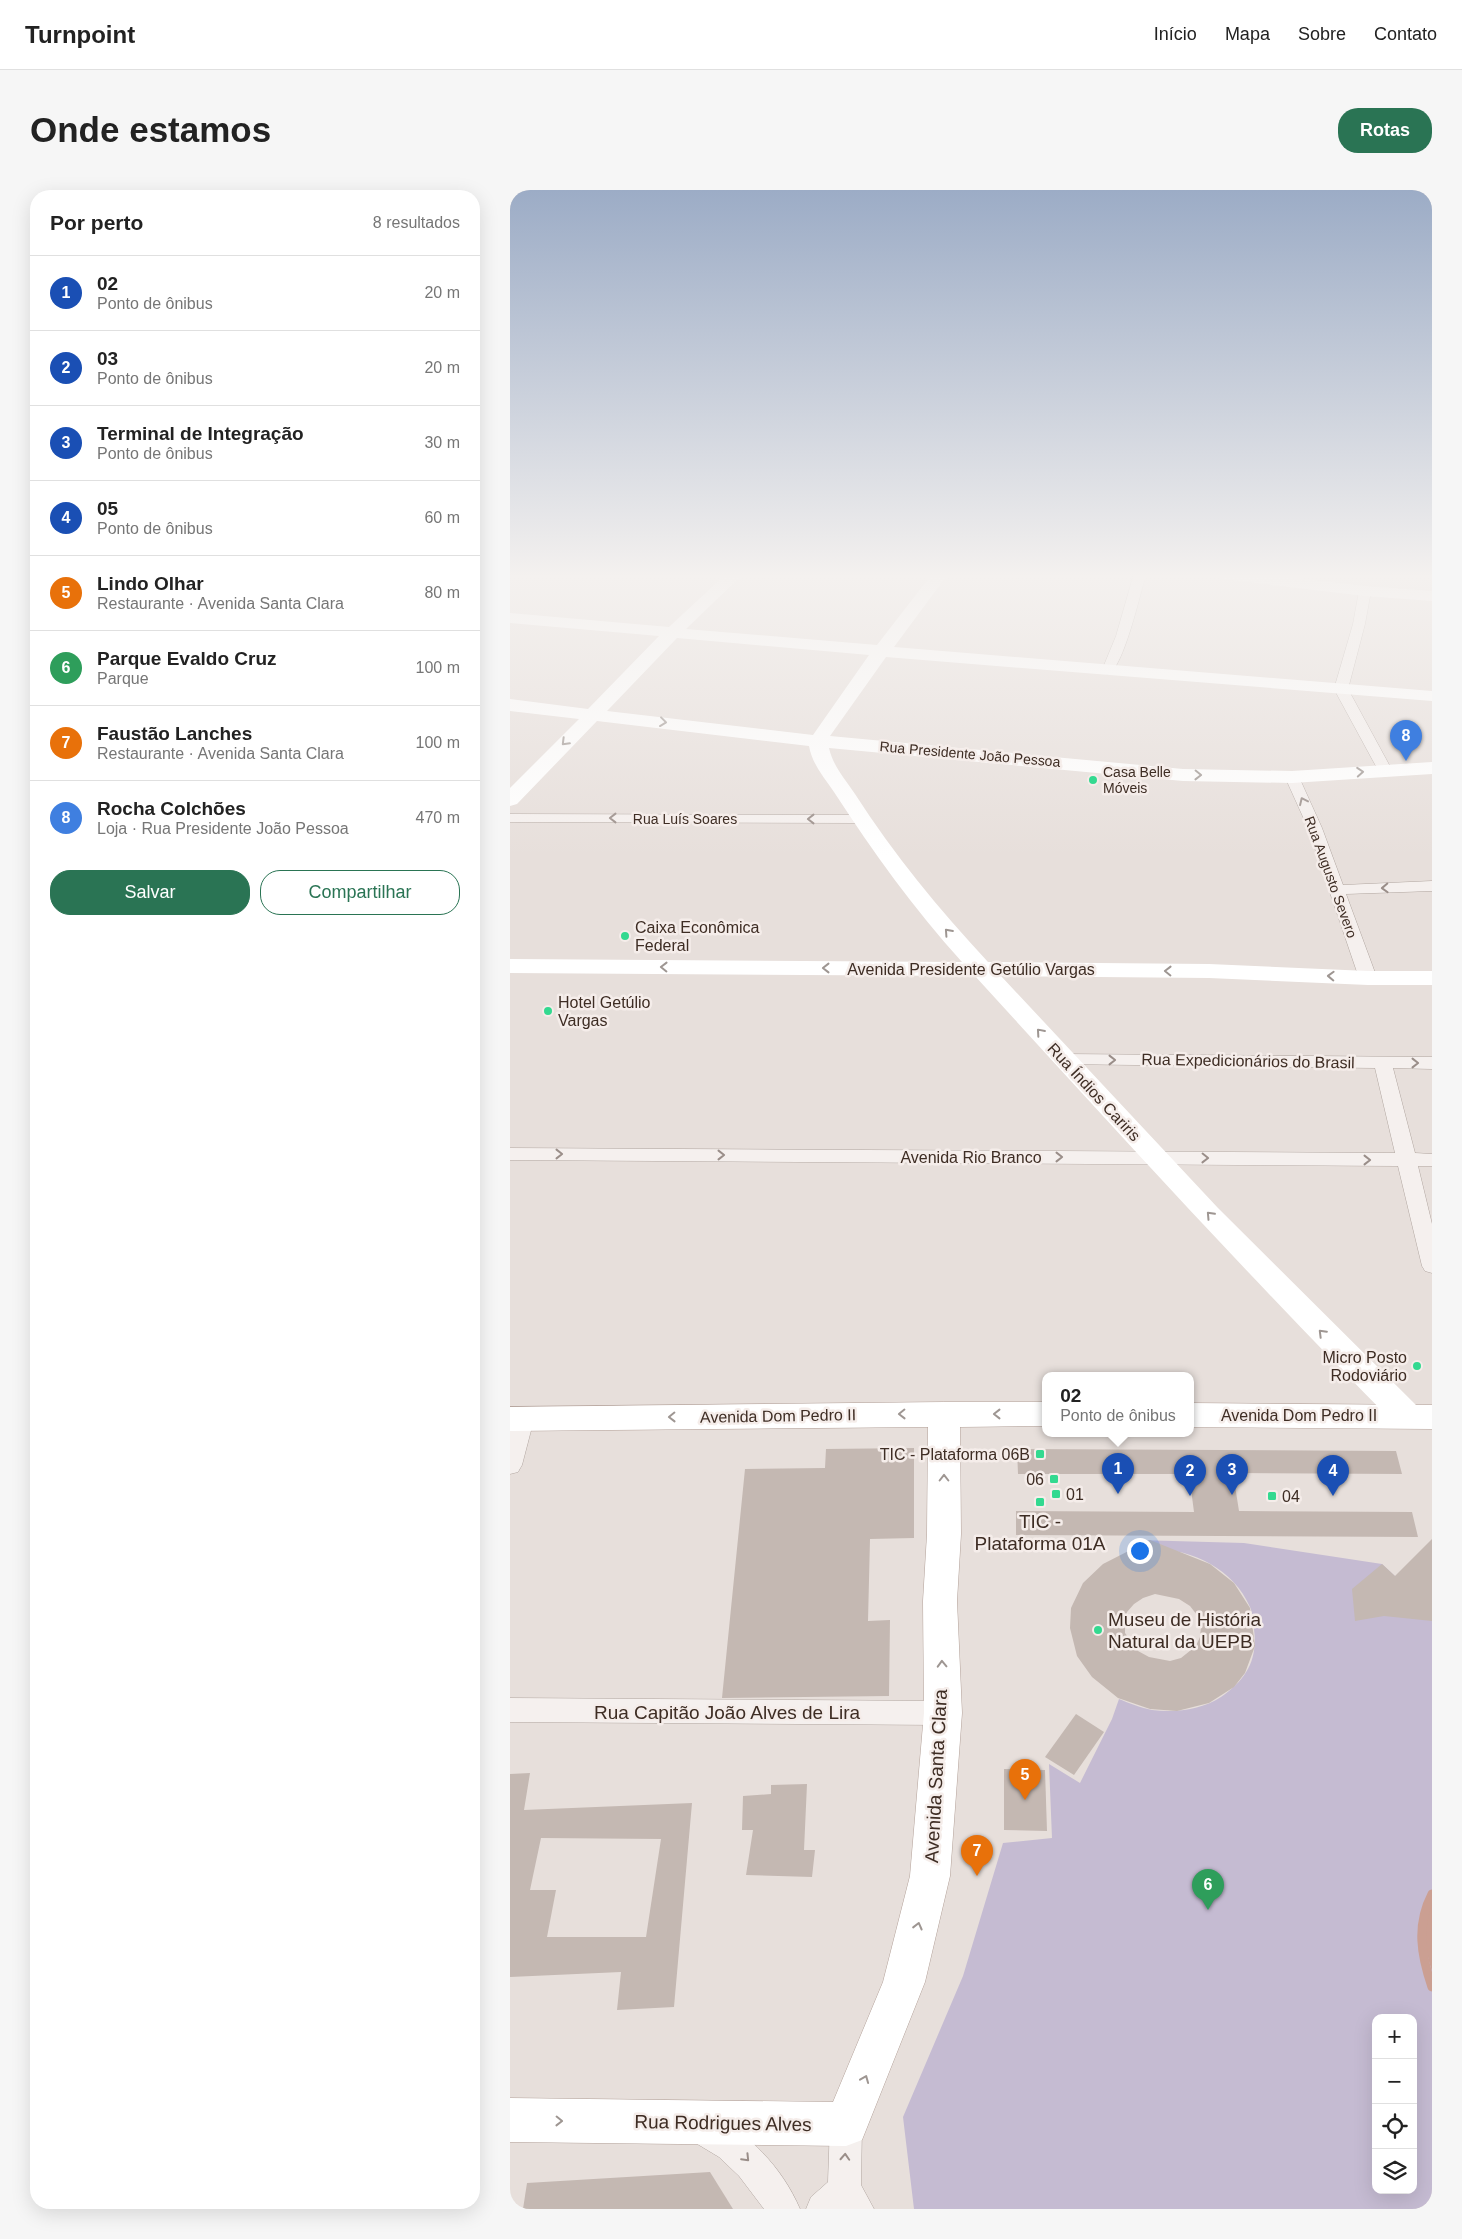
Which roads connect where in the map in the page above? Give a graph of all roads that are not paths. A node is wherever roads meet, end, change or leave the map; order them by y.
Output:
1 (637, 668) edge
2 (869, 668) edge
3 (1087, 668) edge
4 (1346, 668) edge
5 (1108, 670) joint
6 (1340, 689) junction
7 (1432, 696) edge
8 (510, 705) edge
9 (593, 714) junction
10 (818, 740) junction
11 (1432, 768) edge
12 (1385, 770) junction
13 (1292, 777) junction
14 (510, 800) edge
15 (510, 818) edge
16 (860, 818) junction
17 (1432, 886) edge
18 (1338, 890) junction
19 (510, 966) edge
20 (980, 969) junction
21 (1368, 978) junction
22 (1432, 978) edge
23 (1064, 1060) junction
24 (1383, 1062) junction
25 (1432, 1063) edge
26 (510, 1154) edge
27 (1156, 1158) junction
28 (1407, 1160) junction
29 (1432, 1160) edge
30 (1432, 1266) edge
31 (944, 1414) junction
32 (1042, 1414) edge
33 (1194, 1415) edge
34 (1419, 1417) edge
35 (516, 1419) edge
36 (1432, 1437) edge
37 (510, 1464) edge
38 (510, 1710) edge
39 (943, 1713) junction
40 (510, 2120) edge
41 (691, 2122) junction
42 (846, 2124) junction
43 (841, 2202) edge
44 (783, 2209) edge

1 - 9 main road
2 - 10 main road
3 - 5 main road
4 - 6 street
5 - 6 main road
6 - 7 main road
6 - 12 street
8 - 9 main road, Rua Presidente João Pessoa
9 -> 10 main road, Rua Presidente João Pessoa
9 -> 14 main road
10 -> 13 main road, Rua Presidente João Pessoa
10 - 16 main road, Rua Índios Cariris
11 - 12 main road, Rua Presidente João Pessoa
13 -> 12 main road, Rua Presidente João Pessoa
18 -> 13 street, Rua Augusto Severo
16 -> 15 street, Rua Luís Soares
20 -> 16 main road, Rua Índios Cariris
17 -> 18 street
18 - 21 street, Rua Augusto Severo
20 -> 19 main road, Avenida Presidente Getúlio Vargas
21 -> 20 main road, Avenida Presidente Getúlio Vargas
23 -> 20 main road, Rua Índios Cariris
21 - 22 main road, Avenida Presidente Getúlio Vargas
23 -> 24 street, Rua Expedicionários do Brasil
23 - 27 main road, Rua Índios Cariris
24 -> 25 street, Rua Expedicionários do Brasil
24 - 28 street
26 -> 27 street, Avenida Rio Branco
27 -> 28 street, Avenida Rio Branco
34 -> 27 main road, Rua Índios Cariris
28 - 29 street, Avenida Rio Branco
28 - 30 street
32 -> 31 main road, Avenida Dom Pedro II
31 -> 35 main road, Avenida Dom Pedro II
39 -> 31 main road, Avenida Santa Clara
33 - 34 main road, Avenida Dom Pedro II
34 - 36 main road, Rua Índios Cariris
35 - 37 street
38 - 39 street, Rua Capitão João Alves de Lira
42 -> 39 main road, Avenida Santa Clara
40 -> 41 main road, Rua Rodrigues Alves
41 - 42 main road, Rua Rodrigues Alves
41 -> 44 street
43 -> 42 street

